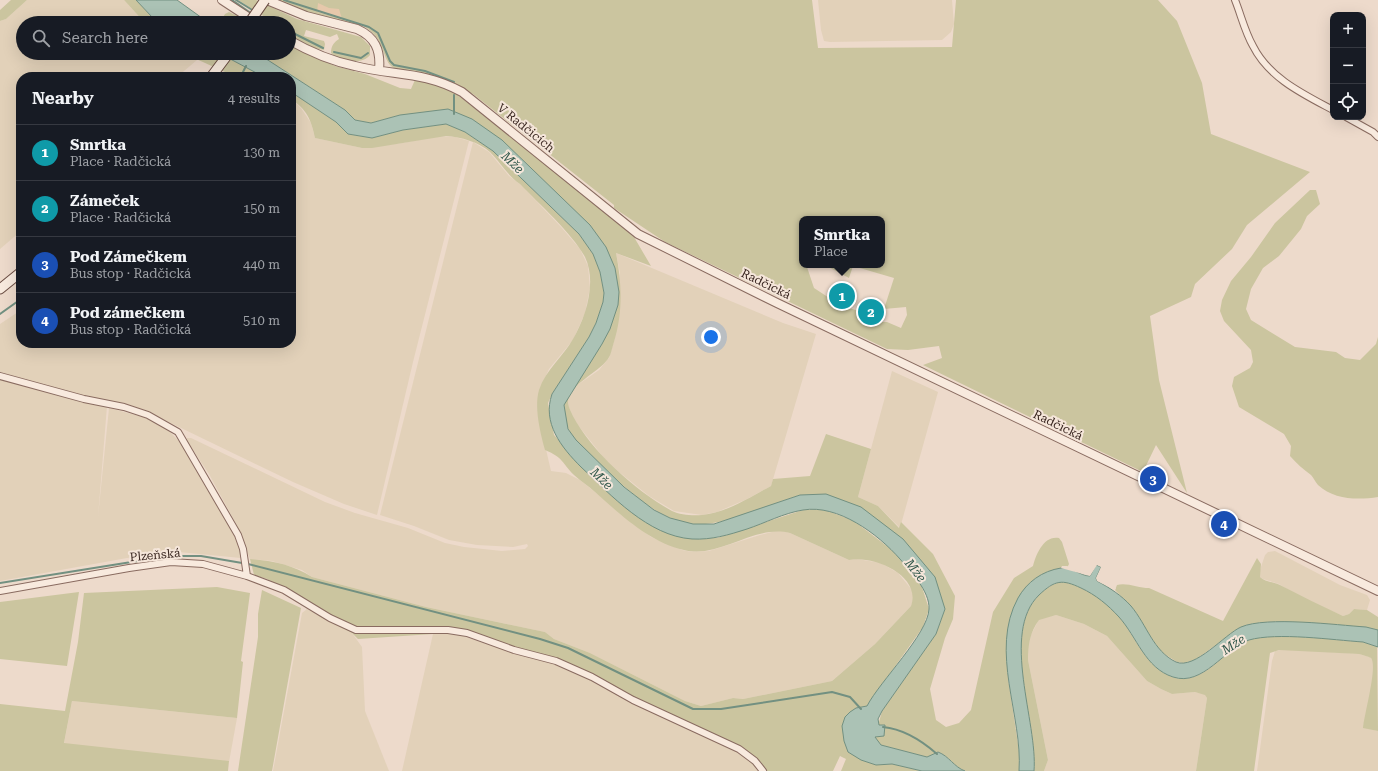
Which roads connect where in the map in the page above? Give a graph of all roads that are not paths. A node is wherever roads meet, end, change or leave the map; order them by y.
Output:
1 (222, 0) edge
2 (266, 0) edge
3 (1235, 0) edge
4 (246, 16) edge
5 (254, 16) edge
6 (296, 43) edge
7 (224, 60) edge
8 (379, 70) junction
9 (215, 72) edge
10 (1330, 108) edge
11 (1351, 120) edge
12 (1378, 126) edge
13 (1373, 132) junction
14 (1378, 137) edge
15 (16, 276) edge
16 (728, 279) joint
17 (0, 289) edge
18 (0, 376) edge
19 (246, 572) junction
20 (0, 591) edge
21 (1378, 592) edge
22 (763, 771) edge

1 - 4 street
2 - 5 main road, bridge
2 - 8 street
3 - 10 street
6 - 8 street, V Radčicích
7 - 9 main road
8 - 16 street, V Radčicích
11 - 13 street
12 - 13 street
13 - 14 street
15 - 17 main road
16 - 21 street, Radčická
18 - 19 street
19 - 20 street, Plzeňská
19 - 22 street, Plzeňská

